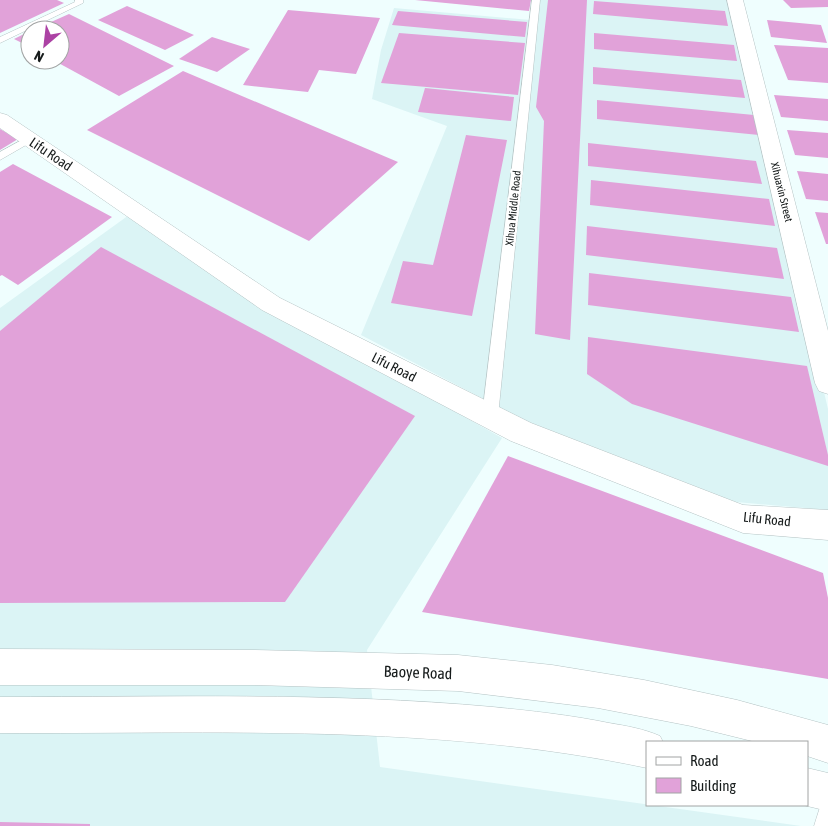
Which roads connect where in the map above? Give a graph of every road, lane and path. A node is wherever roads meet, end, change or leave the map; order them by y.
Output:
1 (79, 0) edge
2 (536, 0) edge
3 (735, 0) edge
4 (0, 40) edge
5 (0, 119) edge
6 (29, 139) junction
7 (0, 157) edge
8 (828, 383) edge
9 (490, 416) junction
10 (828, 525) edge
11 (0, 667) edge
12 (0, 715) edge
13 (828, 744) edge
14 (646, 749) edge
15 (808, 786) edge
16 (828, 792) edge
17 (828, 814) edge
18 (825, 826) edge

1 - 4 lane
2 - 9 lane, Xihua Middle Road
3 - 8 street, Xihuaxin Street
5 - 6 street, Lifu Road
6 - 7 lane
6 - 9 street, Lifu Road
9 - 10 street, Lifu Road
11 - 13 street, Baoye Road
12 - 14 street
15 - 16 street
17 - 18 lane

